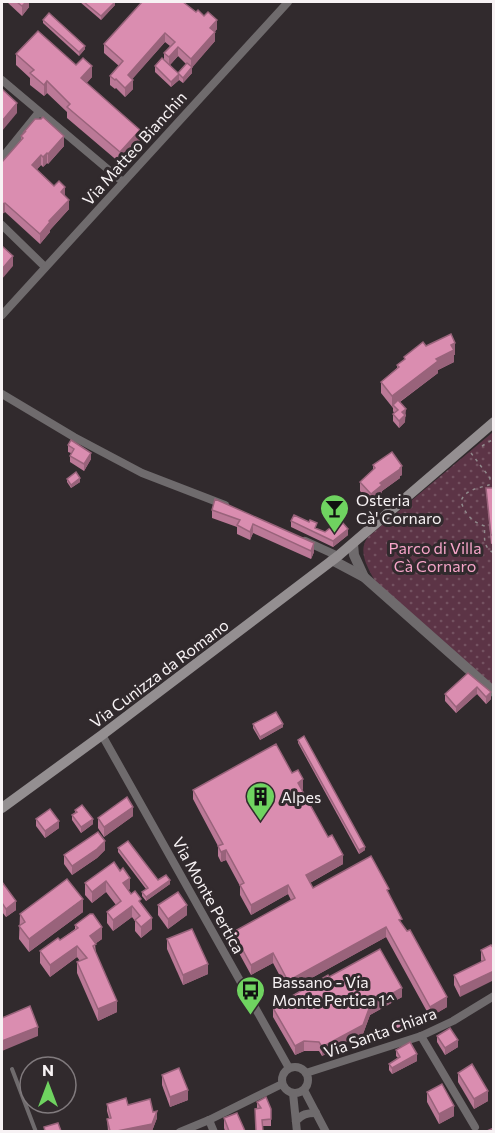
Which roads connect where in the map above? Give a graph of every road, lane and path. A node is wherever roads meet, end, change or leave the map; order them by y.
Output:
1 (288, 2) edge
2 (2, 80) edge
3 (39, 112) junction
4 (2, 158) edge
5 (123, 182) junction
6 (2, 225) edge
7 (45, 267) junction
8 (2, 315) edge
9 (2, 394) edge
10 (494, 422) edge
11 (494, 439) edge
12 (489, 485) junction
13 (494, 488) edge
14 (238, 510) edge
15 (299, 538) edge
16 (353, 544) junction
17 (494, 553) edge
18 (335, 558) junction
19 (356, 560) junction
20 (364, 577) junction
21 (494, 692) edge
22 (102, 735) junction
23 (2, 808) edge
24 (494, 996) edge
25 (421, 1036) junction
26 (289, 1068) junction
27 (12, 1069) dead end
28 (306, 1073) junction
29 (282, 1084) junction
30 (304, 1090) junction
31 (293, 1093) junction
32 (316, 1113) junction
33 (209, 1120) junction
34 (296, 1121) junction
35 (475, 1127) dead end
36 (36, 1131) edge
37 (180, 1131) edge
38 (214, 1131) edge
39 (297, 1131) edge
40 (326, 1131) edge

1 - 5 street, Via Matteo Bianchin
2 - 3 street
3 - 4 street
3 - 5 street
5 - 7 street, Via Matteo Bianchin
6 - 7 street
7 - 8 street, Via Matteo Bianchin
9 - 14 street
10 - 16 main road, Via Cunizza da Romano
11 - 12 path
12 - 13 path
12 - 17 path
15 - 18 street
16 - 18 main road, Via Cunizza da Romano
16 - 19 street
18 - 19 street
18 - 20 street
18 - 22 main road, Via Cunizza da Romano
19 - 20 street
20 - 21 street
22 - 23 main road, Via Cunizza da Romano
22 - 26 street, Via Monte Pertica
24 - 25 street, Via Santa Chiara
25 - 28 street, Via Santa Chiara
25 - 35 street
26 - 28 street
26 - 29 street
27 - 36 lane
28 - 30 street
29 - 31 street
29 - 33 street
30 - 31 street
30 - 32 street
31 - 34 street
32 - 34 street
32 - 40 street
33 - 37 street
33 - 38 street
34 - 39 street

